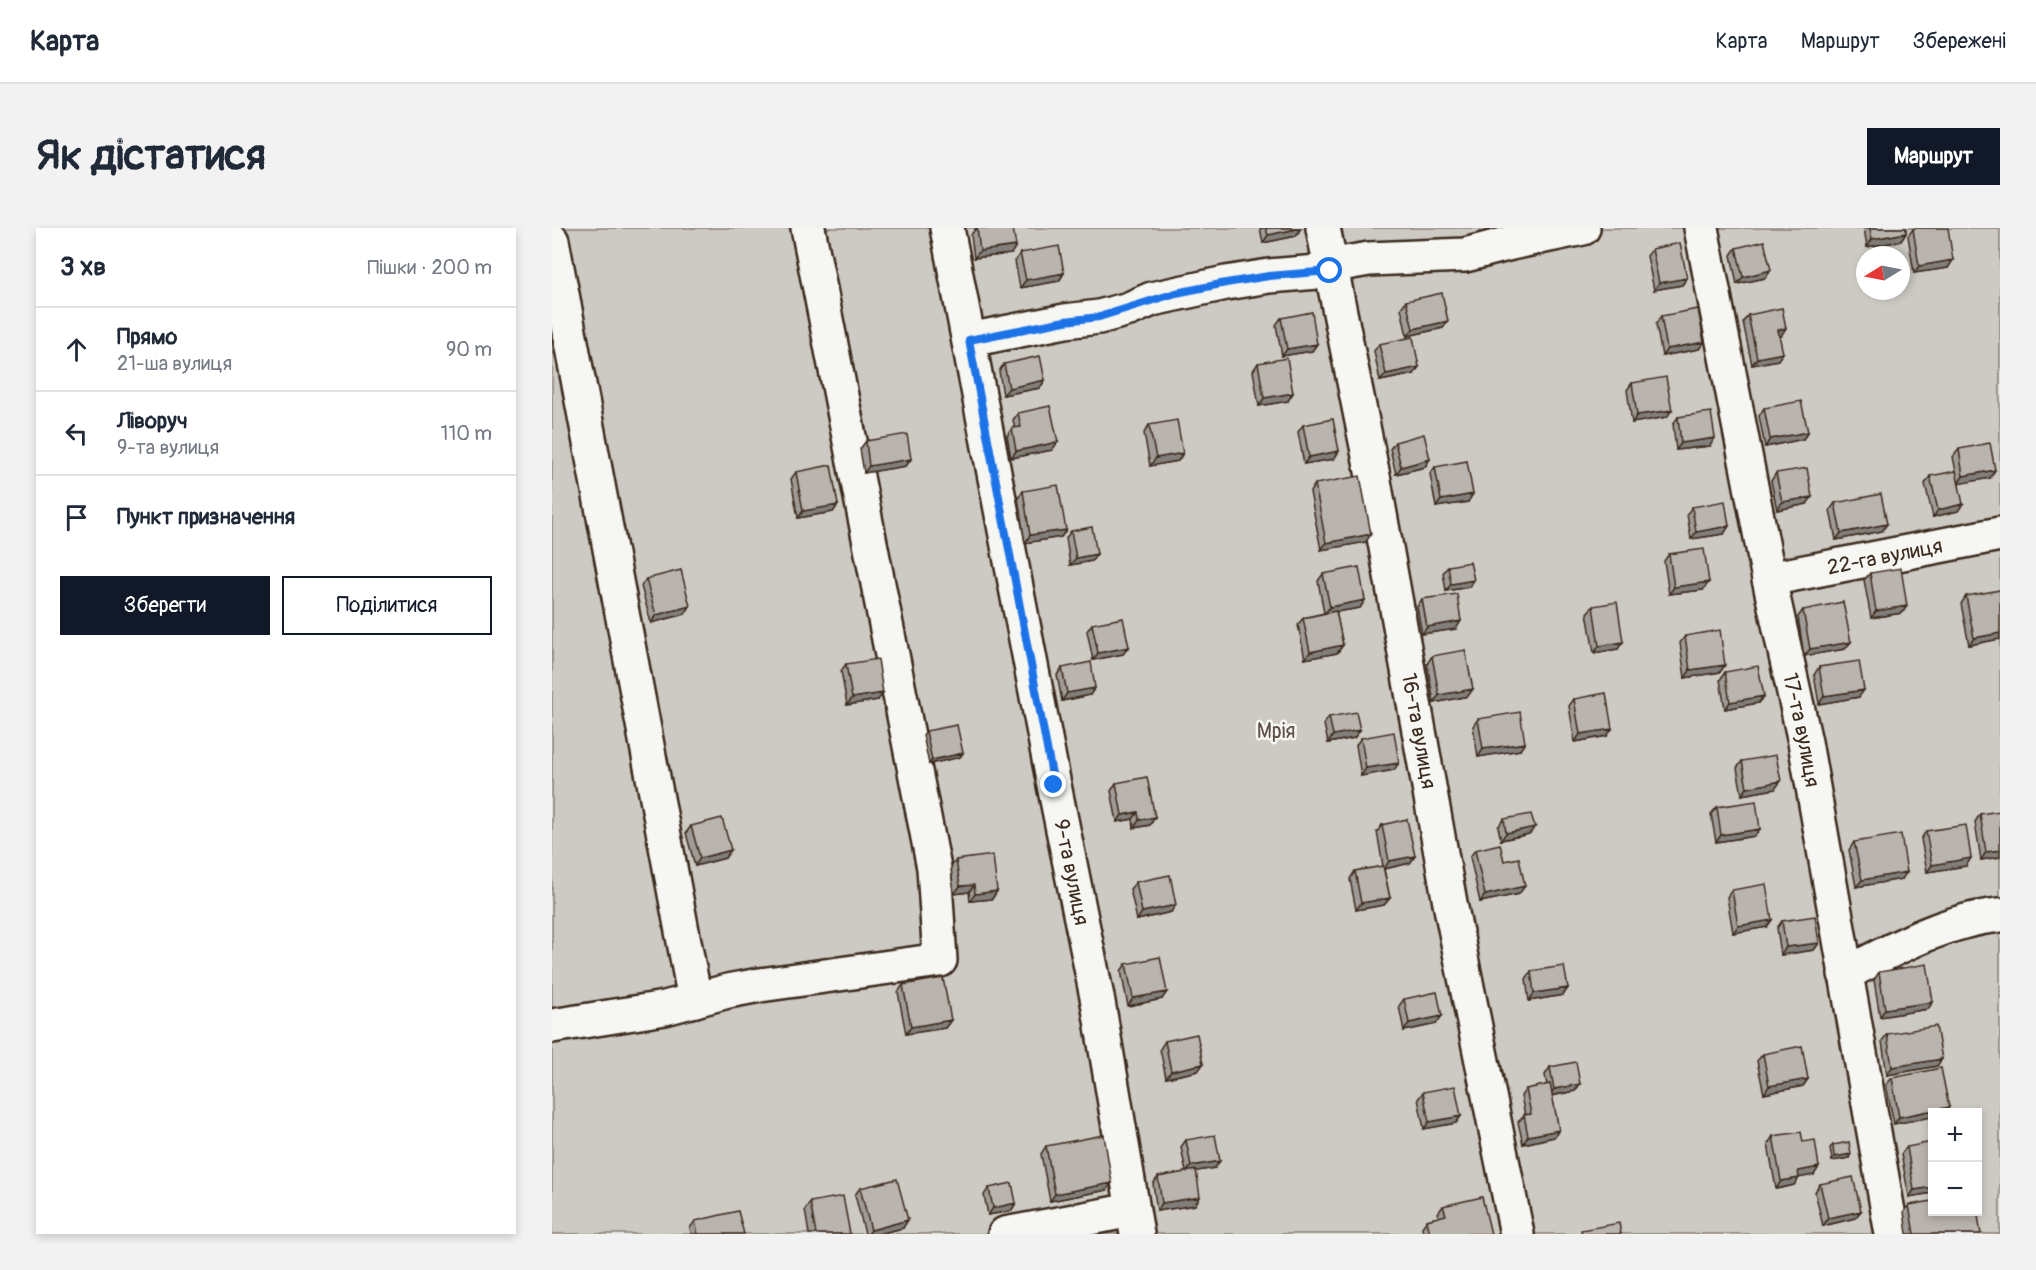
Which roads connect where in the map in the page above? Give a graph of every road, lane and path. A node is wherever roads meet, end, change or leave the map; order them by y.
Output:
1 (808, 228) edge
2 (947, 228) edge
3 (1323, 228) edge
4 (1583, 228) edge
5 (1701, 228) edge
6 (552, 241) edge
7 (1330, 271) junction
8 (969, 340) junction
9 (2000, 534) edge
10 (1769, 579) junction
11 (2000, 915) edge
12 (1845, 974) junction
13 (695, 1000) junction
14 (552, 1026) edge
15 (1135, 1222) edge
16 (1005, 1234) edge
17 (1517, 1234) edge
18 (1892, 1234) edge

1 - 13 street
2 - 8 street, 9-та вулиця
3 - 7 street, 16-та вулиця
4 - 7 street
5 - 10 street, 17-та вулиця
6 - 13 street
7 - 8 street
7 - 17 street, 16-та вулиця
8 - 15 street, 9-та вулиця
9 - 10 street, 22-га вулиця
10 - 12 street, 17-та вулиця
11 - 12 street
12 - 18 street, 17-та вулиця
13 - 14 street
15 - 16 street

